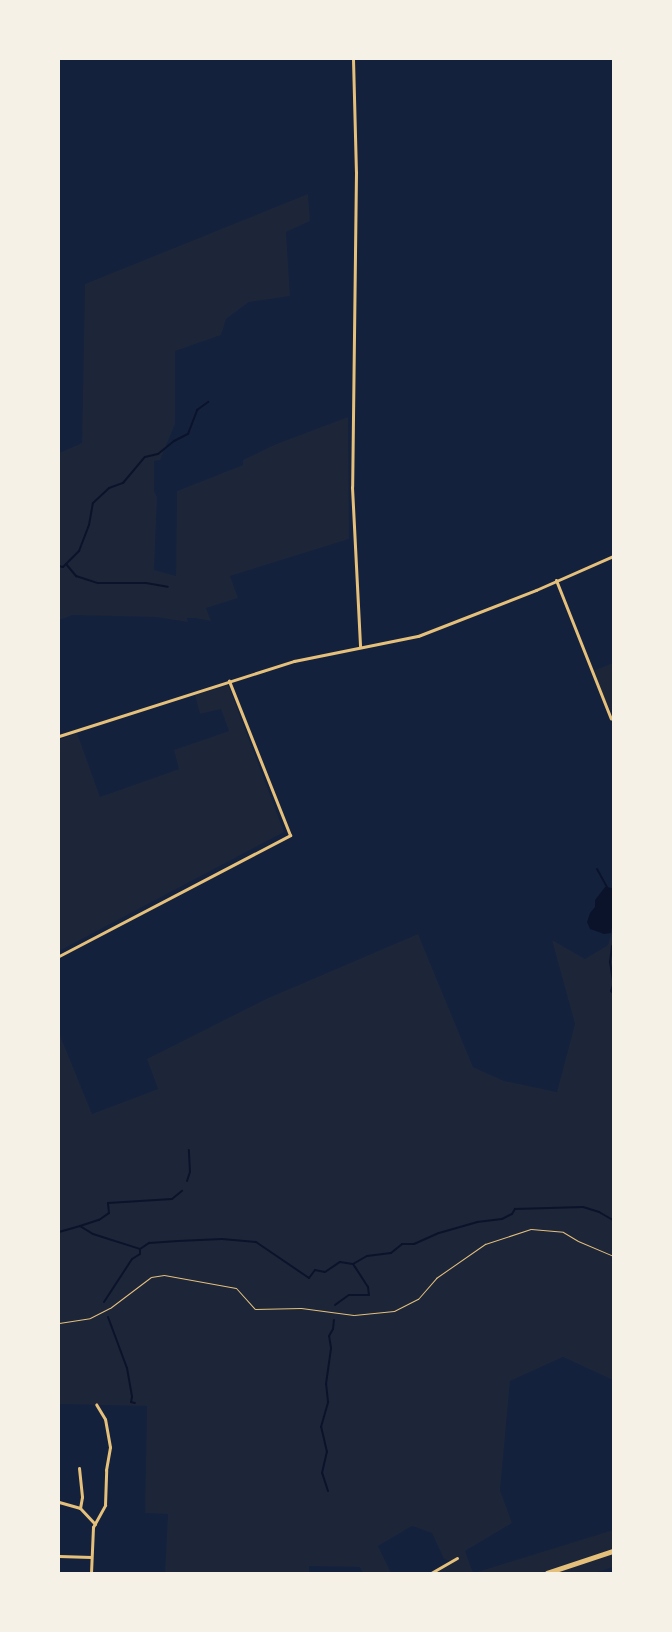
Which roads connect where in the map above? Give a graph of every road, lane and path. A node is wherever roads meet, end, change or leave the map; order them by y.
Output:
1 (353, 59) edge
2 (613, 556) edge
3 (556, 580) junction
4 (360, 647) junction
5 (229, 681) junction
6 (610, 719) dead end
7 (59, 736) edge
8 (59, 956) edge
9 (613, 1256) edge
10 (59, 1323) edge
11 (96, 1404) dead end
12 (79, 1468) dead end
13 (59, 1502) edge
14 (80, 1508) junction
15 (95, 1524) junction
16 (613, 1551) edge
17 (59, 1556) edge
18 (91, 1557) junction
19 (457, 1558) dead end
20 (91, 1573) edge
21 (431, 1573) edge
22 (547, 1573) edge

1 - 4 street
2 - 3 street
3 - 4 street
3 - 6 street
4 - 5 street
5 - 7 street
5 - 8 street
9 - 10 path
11 - 15 street
12 - 14 street
13 - 14 street
14 - 15 street
15 - 18 street
16 - 22 main road
17 - 18 street
18 - 20 street
19 - 21 street

